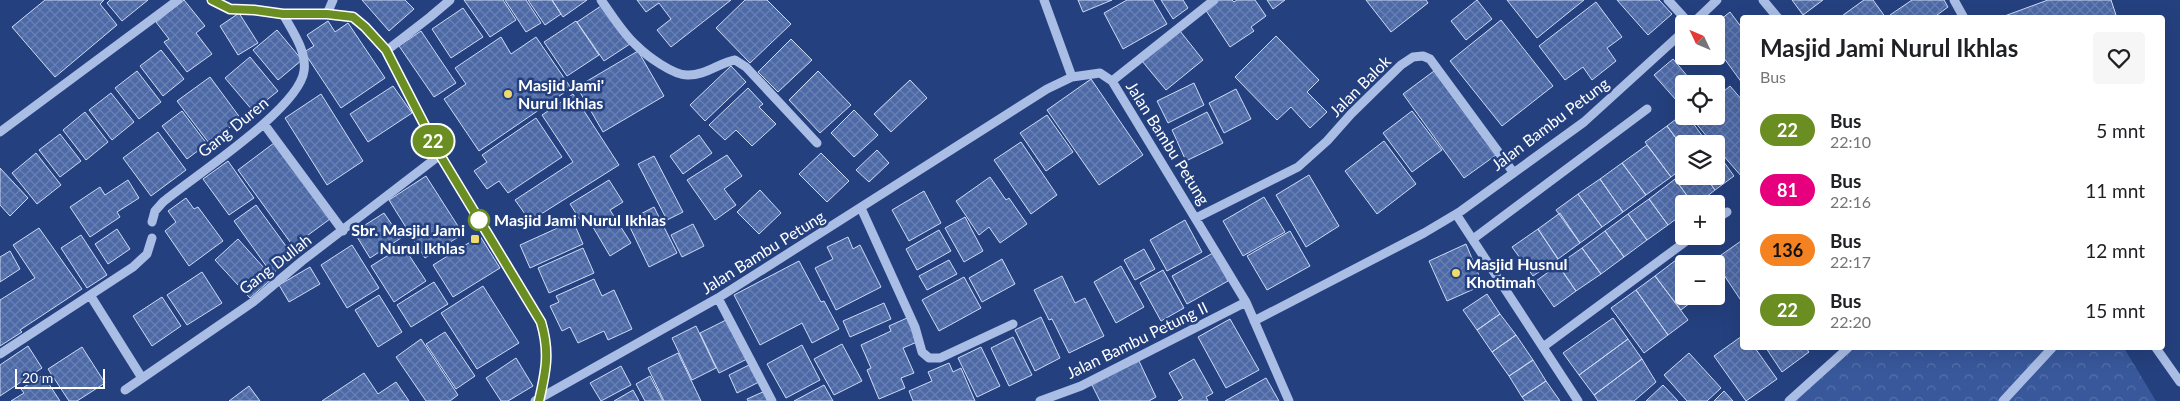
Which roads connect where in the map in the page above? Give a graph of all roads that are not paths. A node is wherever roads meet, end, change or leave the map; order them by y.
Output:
1 (178, 0) edge
2 (212, 0) edge
3 (333, 0) edge
4 (450, 0) edge
5 (601, 0) edge
6 (1044, 0) edge
7 (1214, 0) edge
8 (1668, 0) edge
9 (1717, 0) edge
10 (1763, 0) edge
11 (1954, 0) edge
12 (283, 14) junction
13 (327, 14) junction
14 (1682, 15) edge
15 (1701, 15) edge
16 (1776, 15) edge
17 (1962, 15) edge
18 (1675, 39) edge
19 (386, 50) junction
20 (1072, 77) junction
21 (1112, 81) junction
22 (1647, 109) dead end
23 (264, 124) junction
24 (0, 132) edge
25 (817, 143) dead end
26 (440, 155) junction
27 (1513, 172) junction
28 (861, 208) junction
29 (1456, 214) junction
30 (1196, 218) junction
31 (152, 222) dead end
32 (342, 231) junction
33 (152, 238) dead end
34 (1473, 239) junction
35 (1681, 245) edge
36 (90, 295) junction
37 (718, 298) junction
38 (1246, 302) junction
39 (1254, 321) junction
40 (1013, 324) dead end
41 (1543, 347) junction
42 (1846, 350) edge
43 (2050, 350) edge
44 (2157, 350) edge
45 (0, 354) edge
46 (142, 378) junction
47 (2180, 382) edge
48 (125, 390) dead end
49 (538, 400) edge
50 (772, 401) edge
51 (1040, 401) edge
52 (1289, 401) edge
53 (1578, 401) edge
54 (1789, 401) edge
55 (2003, 401) edge

1 - 24 street
2 - 12 street
3 - 13 street
4 - 19 street
5 - 25 street
6 - 20 street
7 - 21 street
8 - 14 street
9 - 15 street
10 - 16 street
11 - 17 street
12 - 13 street
12 - 23 street, Gang Duren
13 - 19 street
18 - 27 street, Jalan Bambu Petung
19 - 26 street
20 - 21 street, Jalan Bambu Petung
20 - 28 street, Jalan Bambu Petung
21 - 30 street, Jalan Bambu Petung
22 - 34 street
23 - 31 street, Gang Duren
23 - 32 street
26 - 32 street, Gang Dullah
26 - 49 street
27 - 29 street, Jalan Bambu Petung
27 - 30 street, Jalan Balok
28 - 37 street, Jalan Bambu Petung
28 - 40 street
29 - 34 street
29 - 39 street, Jalan Bambu Petung
30 - 38 street, Jalan Bambu Petung
32 - 46 street, Gang Dullah
33 - 36 street
34 - 41 street
35 - 41 street
36 - 45 street
36 - 46 street
37 - 49 street, Jalan Bambu Petung
37 - 50 street
38 - 39 street, Jalan Bambu Petung
38 - 51 street, Jalan Bambu Petung II
39 - 52 street
41 - 53 street
42 - 54 street
43 - 55 street
44 - 47 street
46 - 48 street, Gang Dullah

